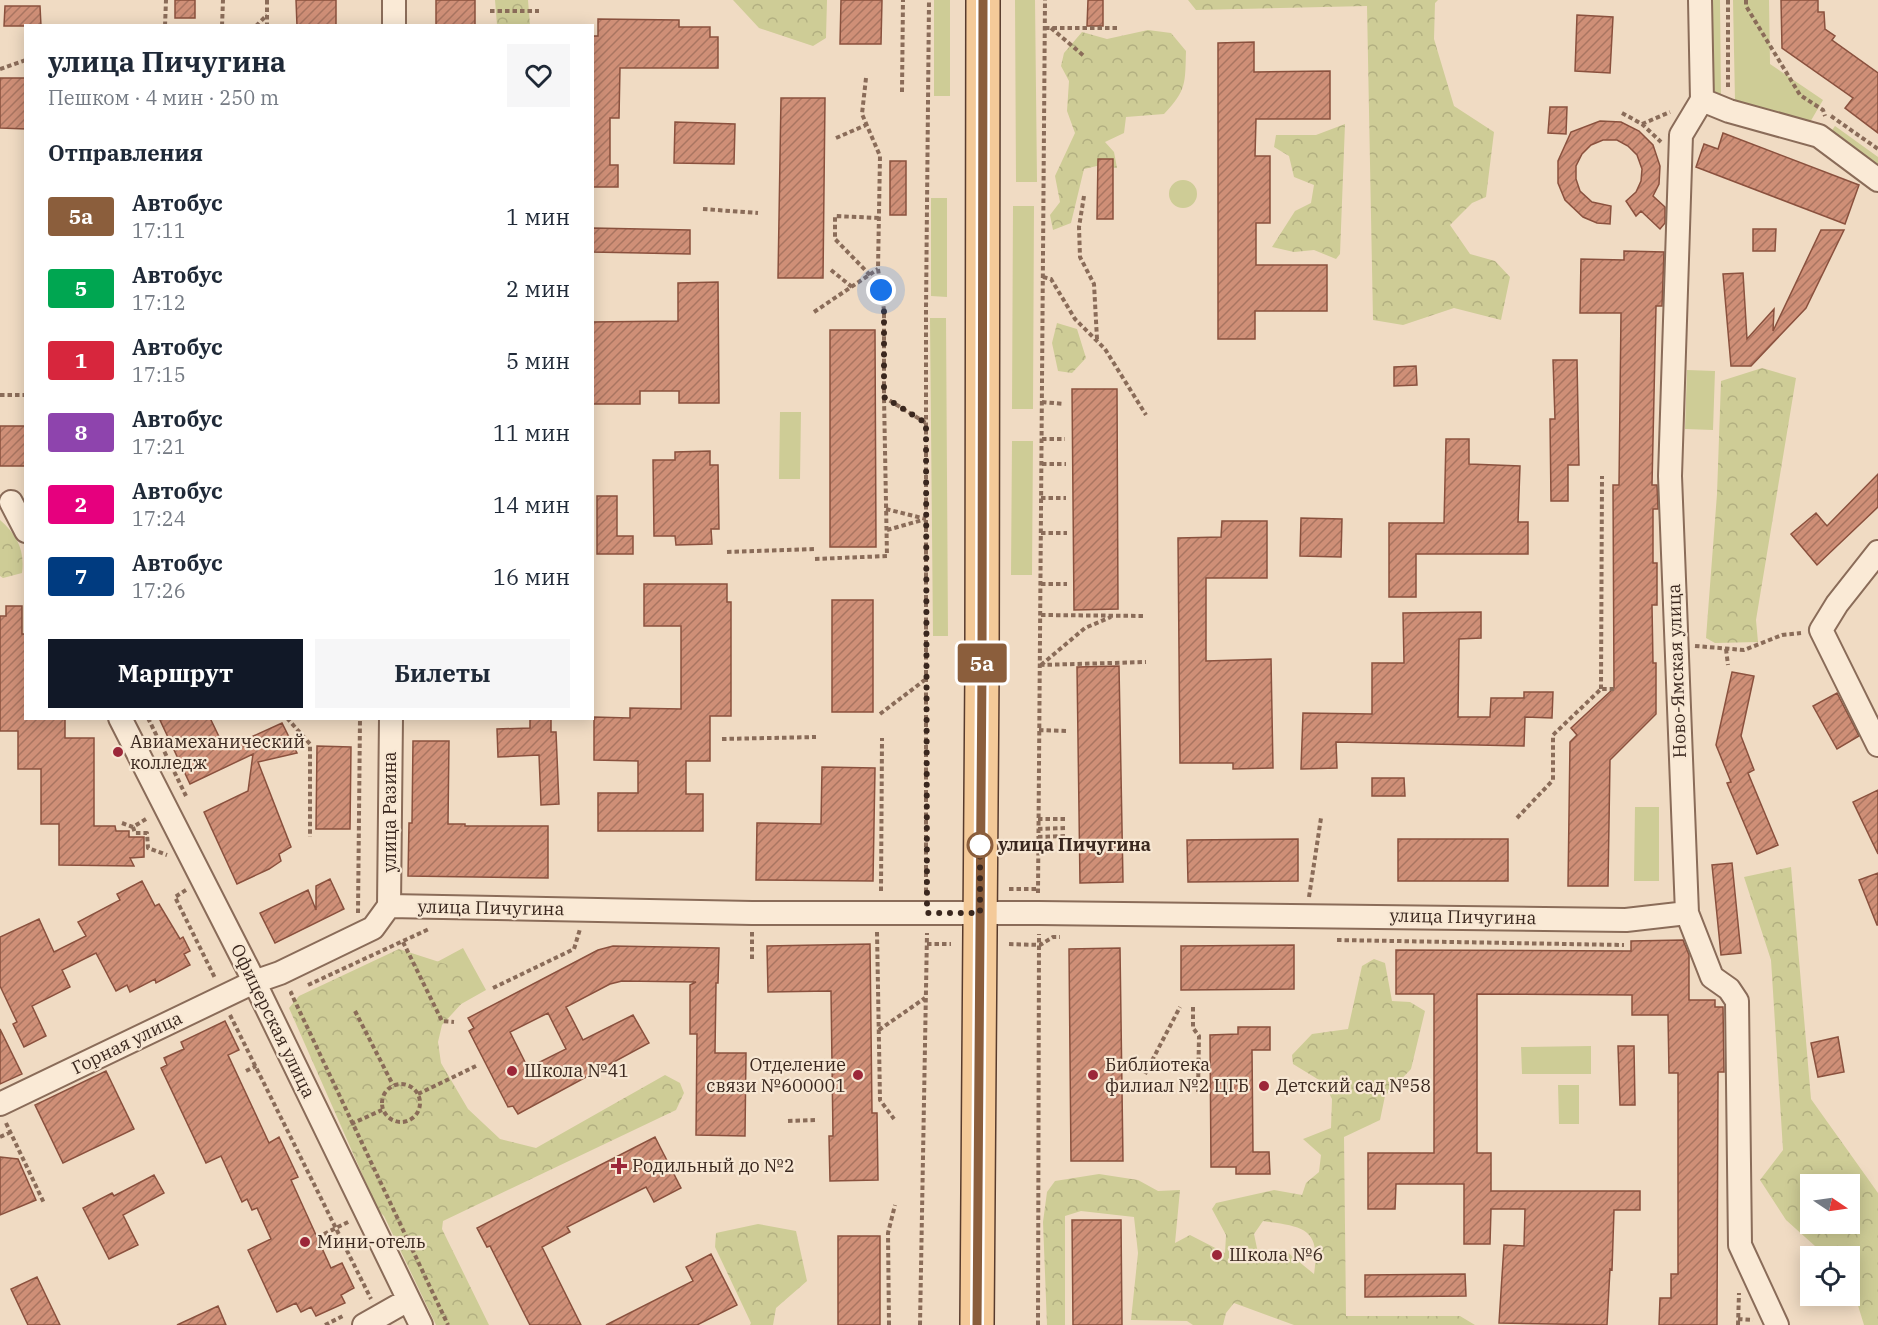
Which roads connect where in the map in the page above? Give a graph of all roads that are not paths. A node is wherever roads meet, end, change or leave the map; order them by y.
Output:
1 (394, 0) edge
2 (983, 0) edge
3 (1700, 0) edge
4 (394, 24) edge
5 (1702, 100) junction
6 (1878, 180) edge
7 (11, 502) dead end
8 (24, 527) edge
9 (1878, 552) edge
10 (121, 720) edge
11 (391, 720) edge
12 (1878, 745) edge
13 (389, 906) junction
14 (980, 913) junction
15 (1687, 913) junction
16 (254, 982) junction
17 (0, 1104) edge
18 (408, 1300) junction
19 (372, 1321) edge
20 (421, 1325) edge
21 (976, 1325) edge
22 (1777, 1325) edge

1 - 4 street
2 - 14 main road
3 - 5 street
5 - 6 street
5 - 15 street, Ново-Ямская улица
7 - 8 street
9 - 12 street
10 - 16 street, Офицерская улица
11 - 13 street, улица Разина
13 - 14 street, улица Пичугина
13 - 16 street
14 - 15 street, улица Пичугина
14 - 21 main road
15 - 22 street, Ново-Ямская улица
16 - 17 street, Горная улица
16 - 18 street, Офицерская улица
18 - 19 street
18 - 20 street, Офицерская улица

